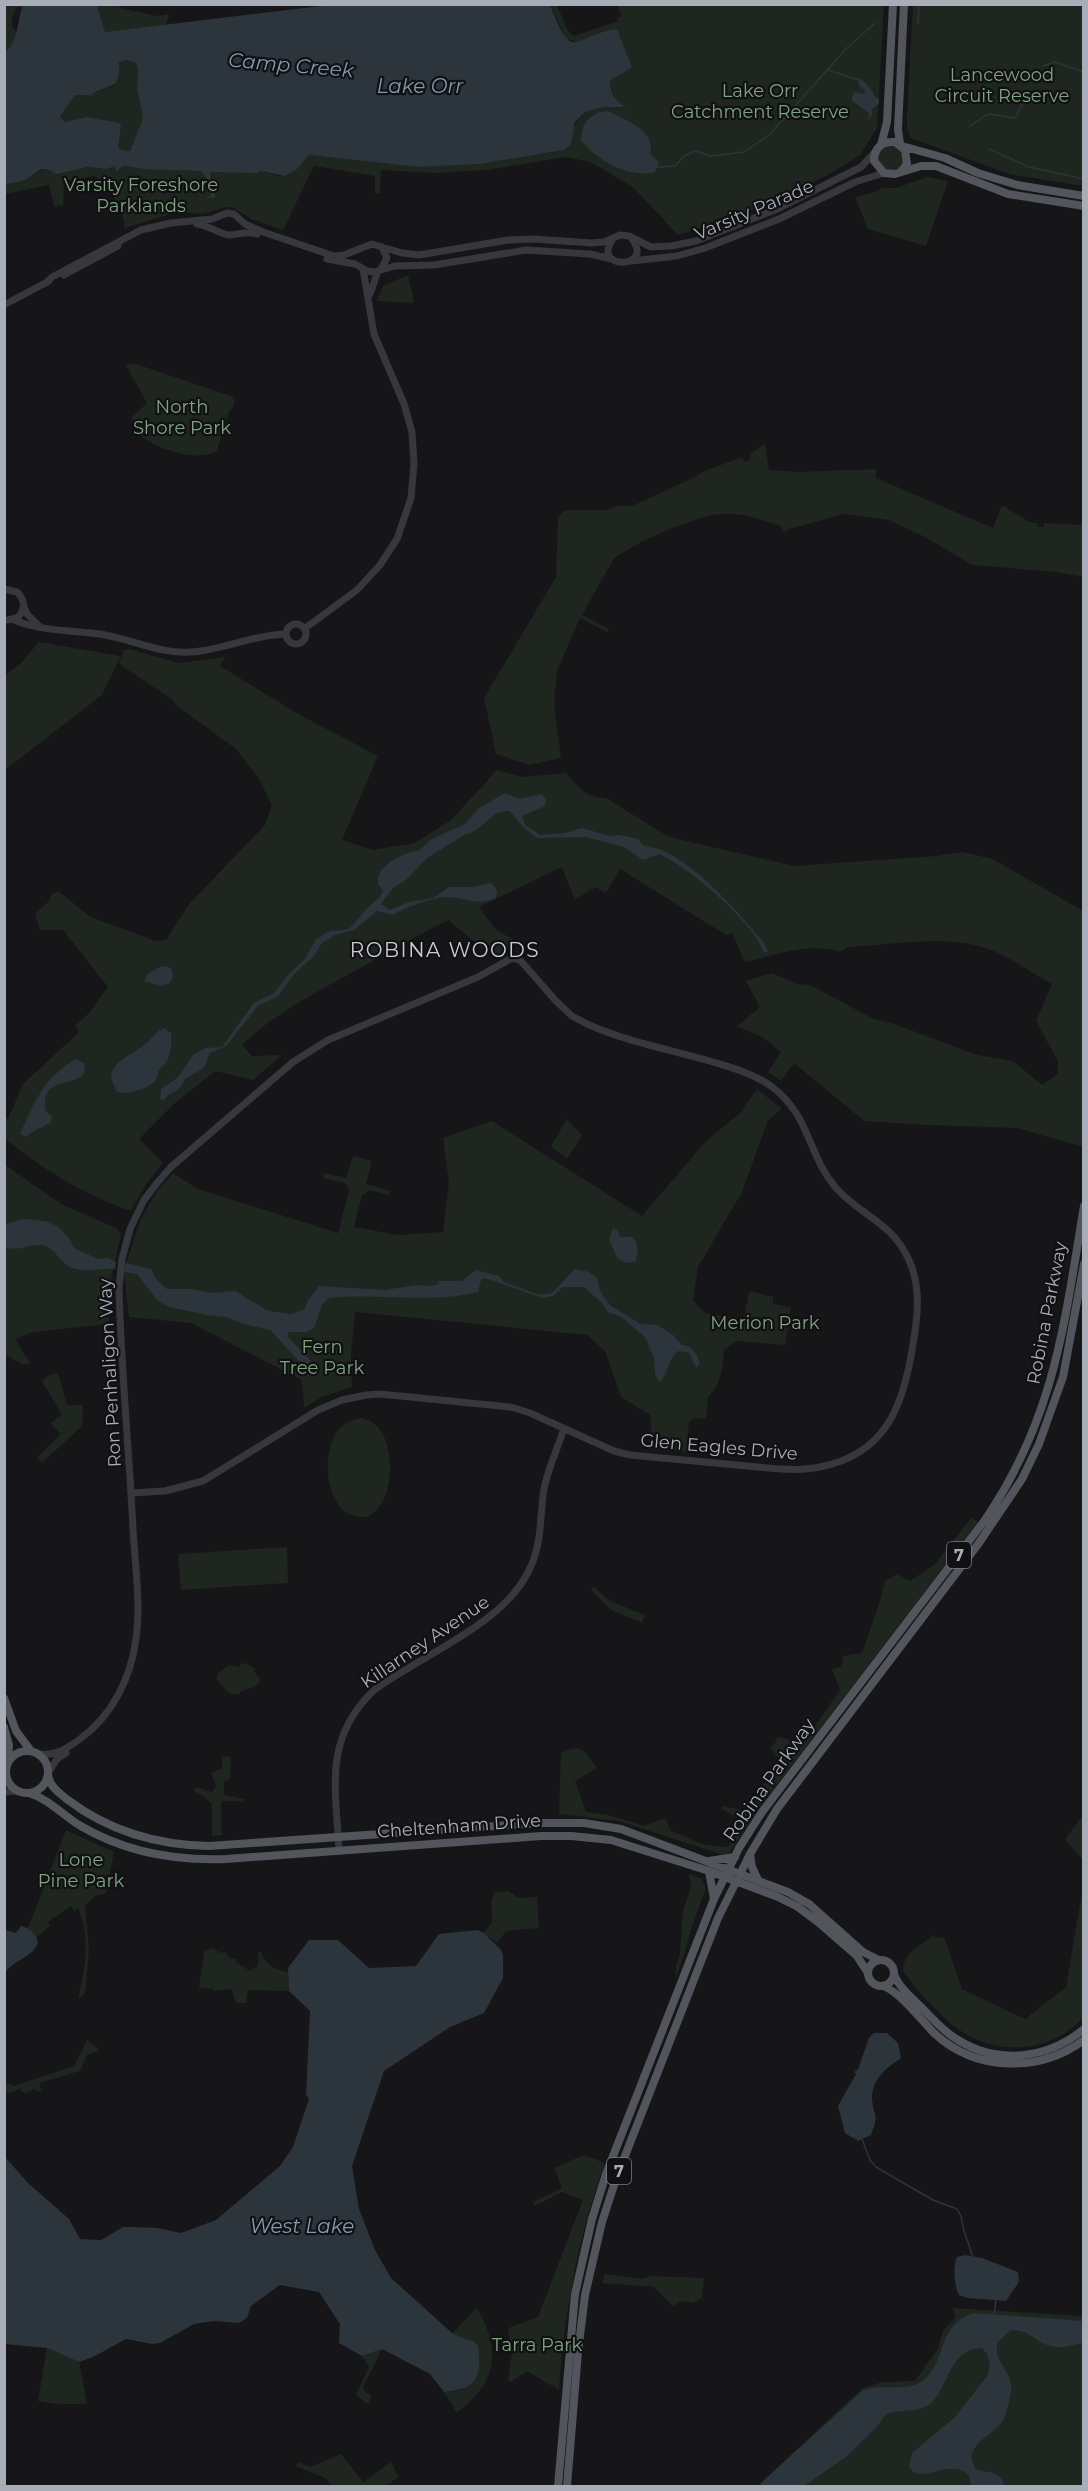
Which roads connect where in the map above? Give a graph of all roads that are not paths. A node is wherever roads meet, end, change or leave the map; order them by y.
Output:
1 (893, 4) edge
2 (904, 4) edge
3 (901, 145) junction
4 (878, 148) junction
5 (901, 172) junction
6 (884, 174) junction
7 (1083, 196) edge
8 (1083, 206) edge
9 (220, 216) junction
10 (237, 216) junction
11 (220, 231) junction
12 (236, 233) junction
13 (613, 239) junction
14 (632, 239) junction
15 (364, 246) junction
16 (382, 247) junction
17 (612, 259) junction
18 (631, 261) junction
19 (363, 268) junction
20 (380, 270) junction
21 (47, 282) junction
22 (369, 300) junction
23 (4, 305) edge
24 (4, 589) edge
25 (24, 606) junction
26 (14, 620) junction
27 (4, 621) edge
28 (41, 628) junction
29 (304, 629) junction
30 (285, 634) junction
31 (517, 958) joint
32 (1083, 1206) edge
33 (1083, 1264) edge
34 (564, 1428) junction
35 (131, 1493) junction
36 (4, 1698) edge
37 (4, 1727) edge
38 (87, 1734) junction
39 (35, 1753) junction
40 (6, 1770) edge
41 (48, 1774) junction
42 (18, 1791) junction
43 (4, 1792) edge
44 (29, 1793) junction
45 (338, 1837) junction
46 (339, 1851) junction
47 (750, 1854) junction
48 (735, 1857) junction
49 (708, 1861) junction
50 (709, 1871) junction
51 (727, 1873) junction
52 (737, 1877) junction
53 (756, 1884) junction
54 (729, 1894) junction
55 (714, 1899) junction
56 (879, 1960) junction
57 (868, 1973) junction
58 (894, 1974) junction
59 (884, 1986) junction
60 (1083, 2029) edge
61 (1083, 2040) edge
62 (558, 2487) edge
63 (567, 2487) edge

1 - 4 main road
2 - 3 main road
3 - 4 main road
3 - 5 main road
3 - 7 main road
4 - 6 main road
4 - 14 street, Varsity Parade
5 - 6 main road
5 - 8 main road
6 - 18 street, Varsity Parade
9 - 10 street
9 - 11 street
9 - 21 street
10 - 12 street
10 - 15 street
11 - 12 street
11 - 21 street
12 - 19 street
13 - 14 street
13 - 16 street
13 - 17 street
14 - 18 street
15 - 16 street
15 - 19 street
16 - 20 street
17 - 18 street
17 - 20 street
19 - 20 street
19 - 22 street
20 - 22 street
21 - 23 street
22 - 29 street
24 - 25 street
25 - 26 street
25 - 28 street
26 - 27 street
26 - 28 street
28 - 30 street
29 - 30 street
29 - 30 street
31 - 34 street, Glen Eagles Drive
31 - 35 street, Ron Penhaligon Way
32 - 48 main road, Robina Parkway / 7
33 - 47 main road, Robina Parkway / 7
34 - 35 street, Glen Eagles Drive
34 - 45 street, Killarney Avenue
35 - 38 street, Ron Penhaligon Way
36 - 39 main road
37 - 40 main road
38 - 39 street, Ron Penhaligon Way
38 - 41 street, Ron Penhaligon Way
39 - 40 main road
39 - 41 main road
40 - 42 main road
41 - 44 main road
41 - 45 main road, Cheltenham Drive
42 - 43 street
42 - 44 main road
44 - 46 main road, Cheltenham Drive
45 - 46 street, Killarney Avenue
45 - 49 main road, Cheltenham Drive
46 - 50 main road, Cheltenham Drive
47 - 52 main road, Robina Parkway / 7
47 - 53 main road
48 - 49 main road
48 - 51 main road, Robina Parkway / 7
49 - 51 main road, Cheltenham Drive
50 - 51 main road, Cheltenham Drive
50 - 55 main road
51 - 52 main road, Cheltenham Drive
51 - 55 main road, Robina Parkway / 7
52 - 53 main road, Cheltenham Drive
52 - 54 main road, Robina Parkway / 7
53 - 54 main road
53 - 56 main road, Cheltenham Drive
53 - 57 main road, Cheltenham Drive
54 - 63 main road, Robina Parkway / 7
55 - 62 main road, Robina Parkway / 7
56 - 57 main road
56 - 58 main road
57 - 59 main road
58 - 59 main road
58 - 60 main road
59 - 61 main road

